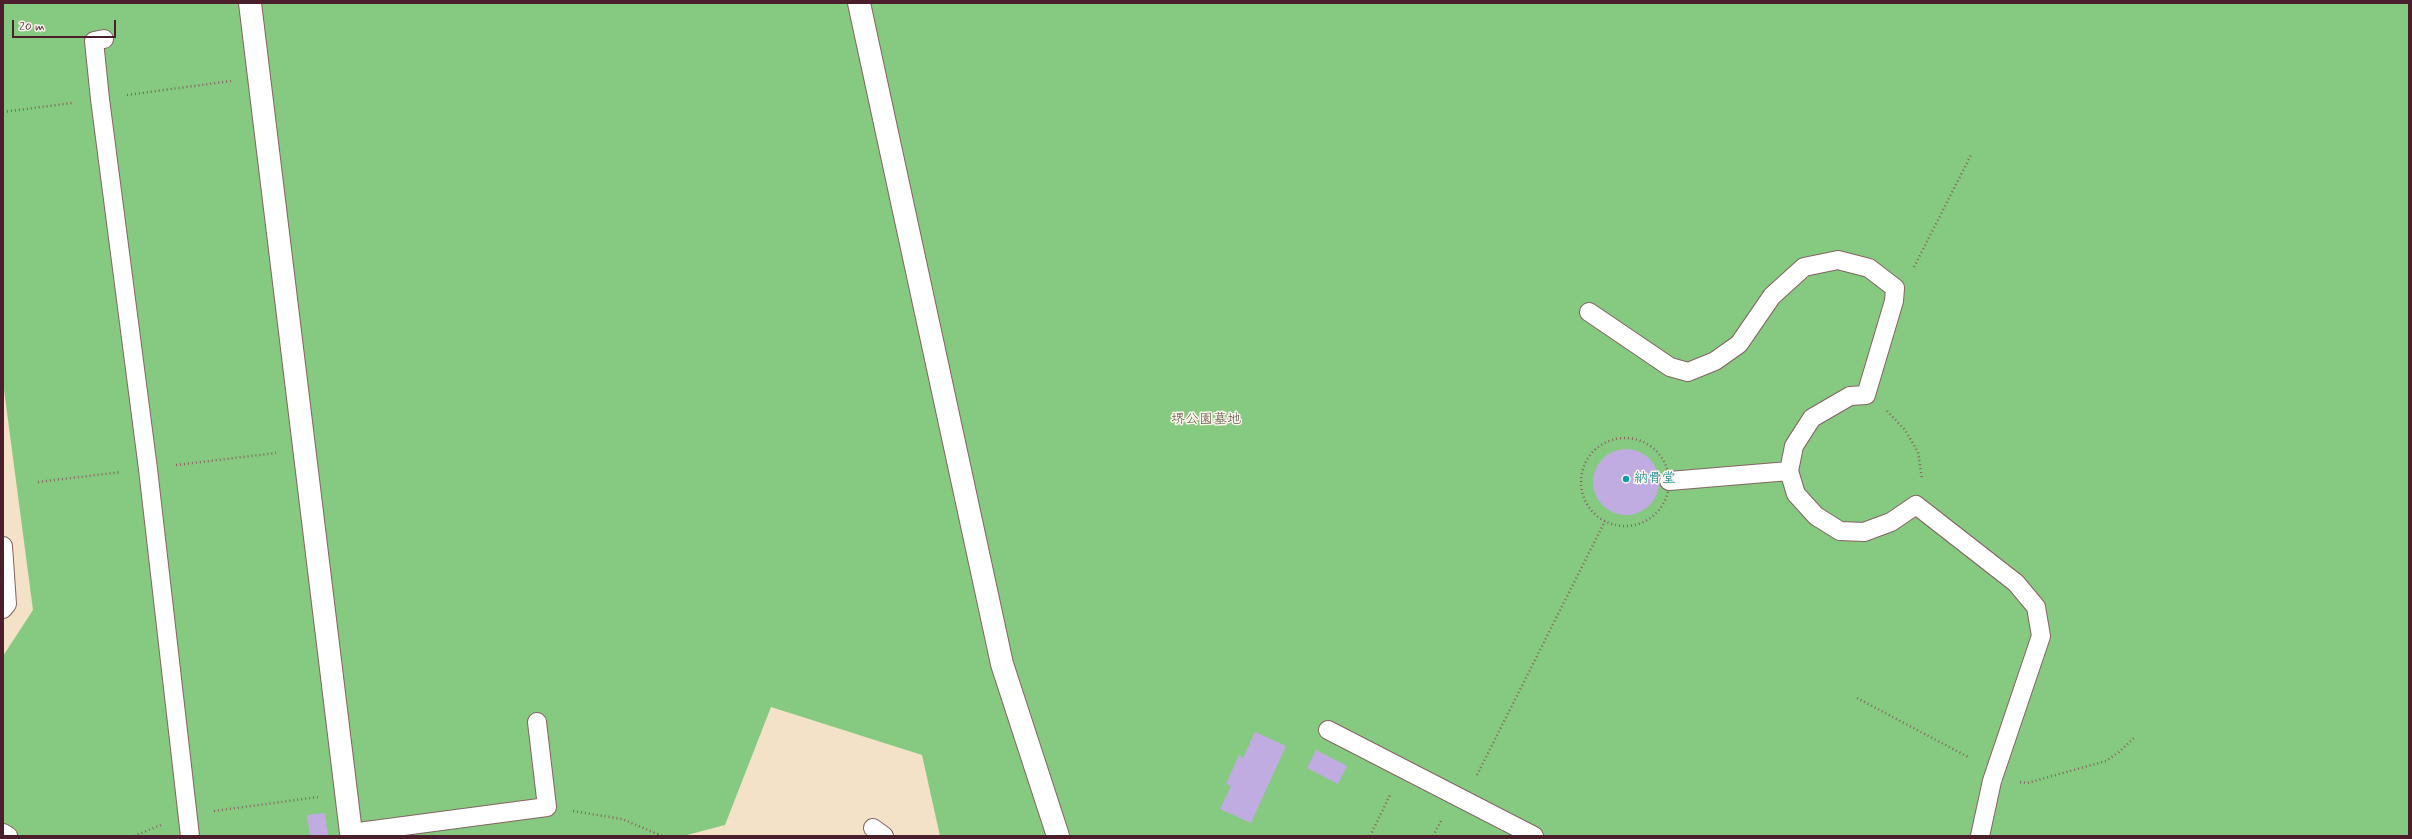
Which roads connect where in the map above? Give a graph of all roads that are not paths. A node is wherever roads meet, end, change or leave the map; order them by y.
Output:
1 (250, 3) edge
2 (859, 3) edge
3 (104, 39) dead end
4 (1590, 312) dead end
5 (1788, 471) junction
6 (1669, 480) road end
7 (3, 546) edge
8 (5, 578) edge
9 (3, 609) edge
10 (537, 722) dead end
11 (1328, 730) dead end
12 (3, 833) edge
13 (351, 834) edge
14 (8, 836) edge
15 (190, 836) edge
16 (1058, 836) edge
17 (1534, 836) edge
18 (1980, 836) edge

1 - 13 street
2 - 16 street
3 - 15 lane
4 - 5 lane
5 - 6 lane
5 - 18 lane
7 - 8 lane
8 - 9 lane
10 - 13 lane
11 - 17 lane
12 - 14 lane

